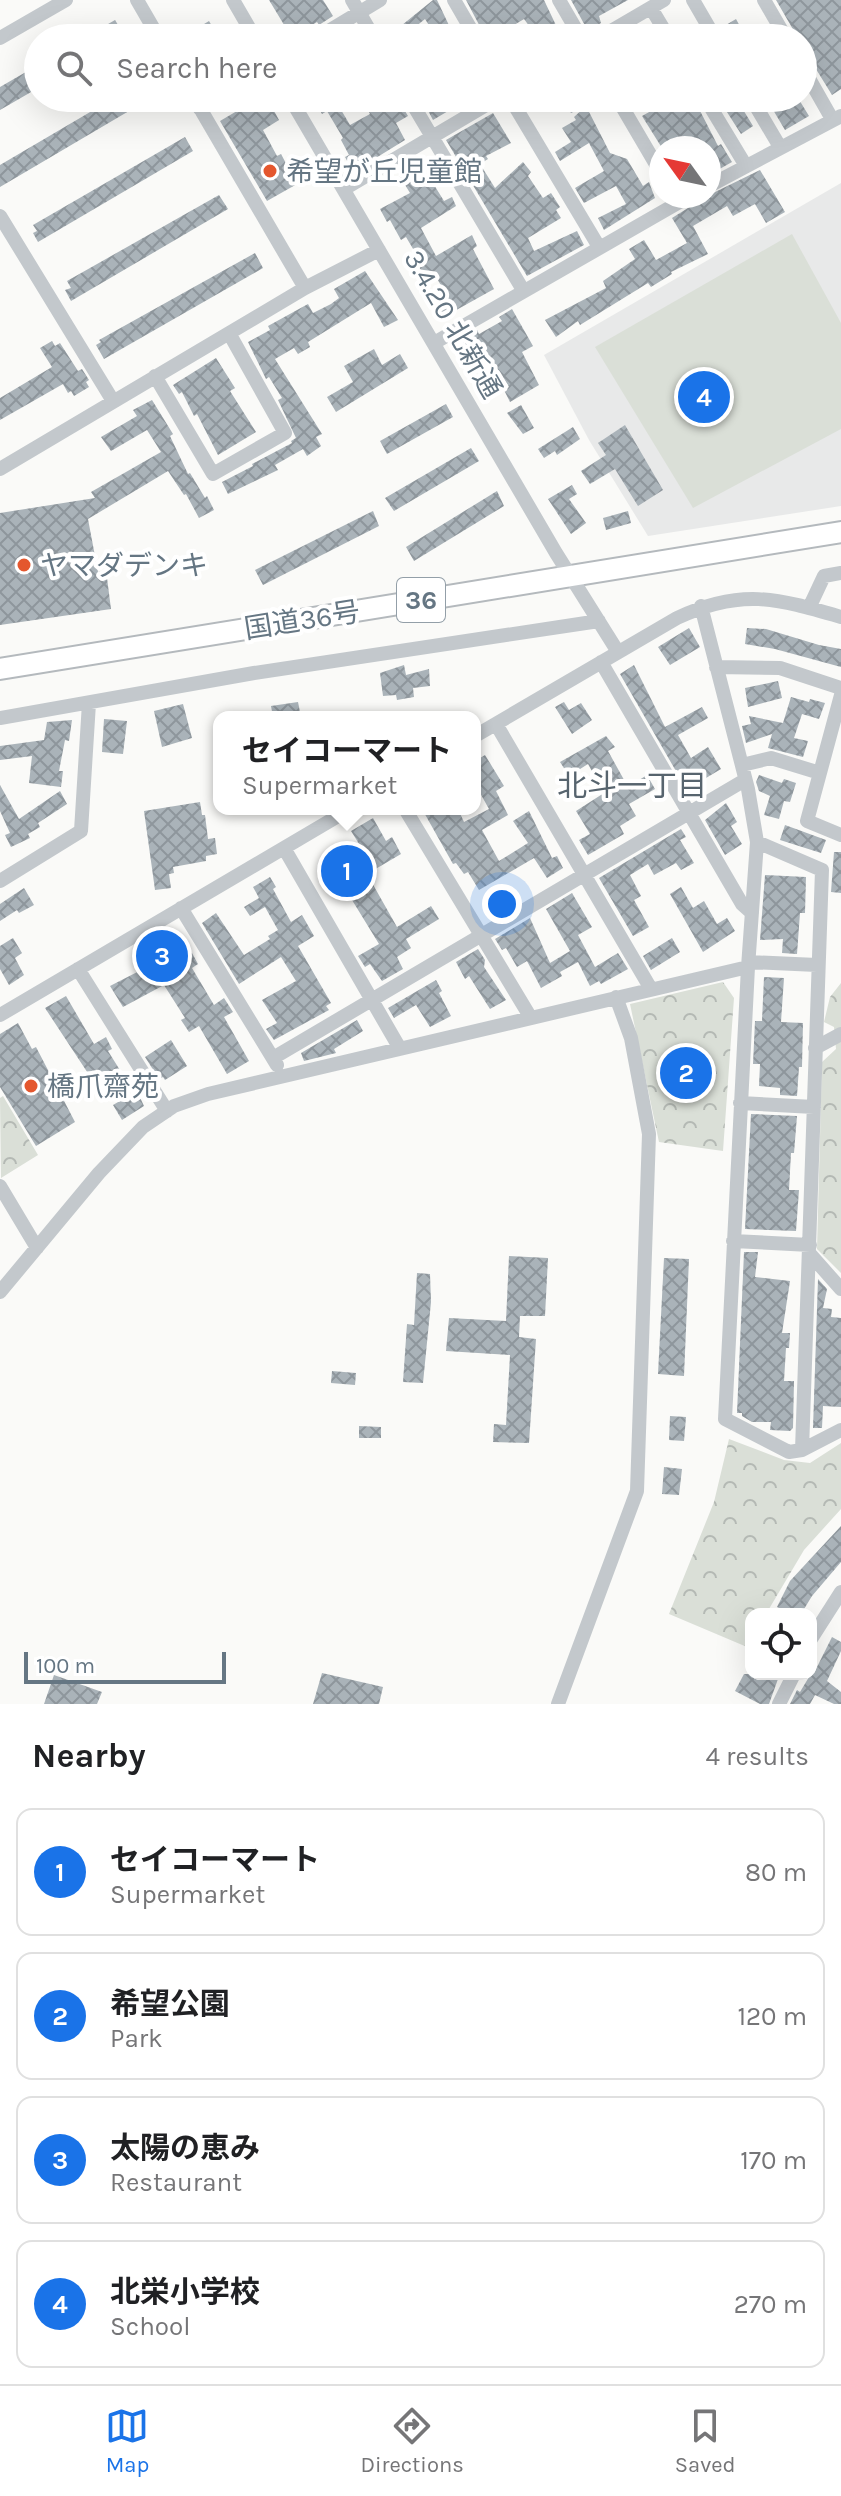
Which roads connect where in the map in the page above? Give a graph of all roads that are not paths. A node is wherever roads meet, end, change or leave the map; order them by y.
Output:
1 (66, 0) edge
2 (137, 0) edge
3 (233, 0) edge
4 (380, 0) edge
5 (454, 0) edge
6 (559, 0) edge
7 (693, 0) edge
8 (764, 0) edge
9 (657, 4) edge
10 (356, 6) edge
11 (24, 24) edge
12 (24, 24) edge
13 (151, 24) edge
14 (247, 24) edge
15 (334, 24) edge
16 (366, 24) edge
17 (468, 24) edge
18 (573, 24) edge
19 (623, 24) edge
20 (664, 24) edge
21 (707, 24) edge
22 (778, 24) edge
23 (0, 38) edge
24 (817, 89) edge
25 (202, 112) edge
26 (298, 112) edge
27 (417, 112) edge
28 (474, 112) edge
29 (518, 112) edge
30 (625, 112) edge
31 (713, 112) edge
32 (759, 112) edge
33 (836, 117) edge
34 (432, 137) junction
35 (780, 147) junction
36 (649, 153) edge
37 (746, 166) junction
38 (721, 180) edge
39 (344, 189) junction
40 (664, 208) edge
41 (0, 216) edge
42 (599, 247) junction
43 (379, 250) junction
44 (305, 288) junction
45 (523, 290) junction
46 (229, 333) junction
47 (434, 343) junction
48 (155, 376) junction
49 (113, 401) junction
50 (0, 469) edge
51 (841, 532) edge
52 (841, 573) edge
53 (571, 576) junction
54 (701, 606) junction
55 (809, 608) junction
56 (841, 617) edge
57 (599, 621) junction
58 (618, 652) junction
59 (601, 662) junction
60 (716, 667) junction
61 (0, 669) edge
62 (841, 688) edge
63 (841, 695) edge
64 (89, 703) junction
65 (0, 718) edge
66 (496, 724) junction
67 (481, 733) edge
68 (743, 772) junction
69 (820, 773) junction
70 (689, 814) junction
71 (340, 815) edge
72 (409, 815) edge
73 (841, 835) edge
74 (757, 842) junction
75 (284, 848) junction
76 (586, 874) junction
77 (0, 881) edge
78 (181, 908) junction
79 (752, 913) junction
80 (482, 935) junction
81 (748, 964) junction
82 (817, 965) junction
83 (78, 969) junction
84 (651, 989) junction
85 (616, 997) junction
86 (371, 1000) junction
87 (0, 1015) edge
88 (531, 1018) junction
89 (841, 1034) edge
90 (399, 1047) junction
91 (815, 1048) junction
92 (273, 1058) junction
93 (284, 1076) junction
94 (740, 1103) junction
95 (814, 1107) junction
96 (167, 1111) junction
97 (0, 1186) edge
98 (733, 1241) junction
99 (37, 1248) junction
100 (810, 1249) junction
101 (841, 1289) edge
102 (0, 1292) edge
103 (841, 1430) edge
104 (802, 1450) junction
105 (841, 1592) edge
106 (817, 1630) edge
107 (791, 1680) edge
108 (558, 1704) edge
109 (779, 1704) edge

1 - 12 street
2 - 13 street
3 - 14 street
4 - 10 street
5 - 17 street
6 - 18 street
7 - 21 street
8 - 22 street
9 - 19 street
9 - 20 street
10 - 15 street
10 - 16 street
11 - 23 street
24 - 33 street
25 - 44 street
26 - 39 street, 3.4.20 北新通
27 - 34 street
28 - 34 street
29 - 42 street
30 - 36 street
31 - 37 street
32 - 35 street
33 - 35 street
34 - 39 street
34 - 45 street
35 - 37 street
37 - 38 street
39 - 43 street, 3.4.20 北新通
40 - 42 street
41 - 49 street
42 - 45 street
43 - 44 street
43 - 47 street, 3.4.20 北新通
44 - 46 street
45 - 47 street
46 - 48 street
46 - 48 street
47 - 53 street, 3.4.20 北新通
48 - 49 street
49 - 50 street
51 - 53 highway, 国道36号 / 36
52 - 55 street
53 - 57 street, 3.4.20 北新通
53 - 61 highway, 国道36号 / 36
54 - 55 street
54 - 58 street
54 - 60 street
55 - 56 street
57 - 58 street, 3.4.20 北新通
57 - 64 street
58 - 59 street
59 - 66 street
59 - 70 street
60 - 62 street
60 - 68 street
63 - 69 street
64 - 65 street
64 - 77 street
66 - 67 street
66 - 76 street
68 - 69 street
68 - 70 street
68 - 74 street
69 - 73 street
70 - 76 street
70 - 79 street
71 - 75 street
72 - 80 street
74 - 79 street
74 - 82 street
75 - 78 street
75 - 86 street
76 - 80 street
76 - 84 street
78 - 83 street
78 - 92 street
79 - 81 street
80 - 86 street
80 - 88 street
81 - 82 street
81 - 84 street
81 - 94 street
82 - 91 street
83 - 87 street
83 - 96 street
84 - 85 street
85 - 88 street
85 - 108 street
86 - 90 street
86 - 92 street
88 - 90 street
89 - 91 street
90 - 93 street
91 - 95 street
92 - 93 street
93 - 96 street
94 - 95 street
94 - 98 street
95 - 100 street
96 - 99 street
97 - 99 street
98 - 100 street
98 - 104 street
99 - 102 street
100 - 101 street
100 - 104 street
103 - 104 street
105 - 106 street
107 - 109 street

